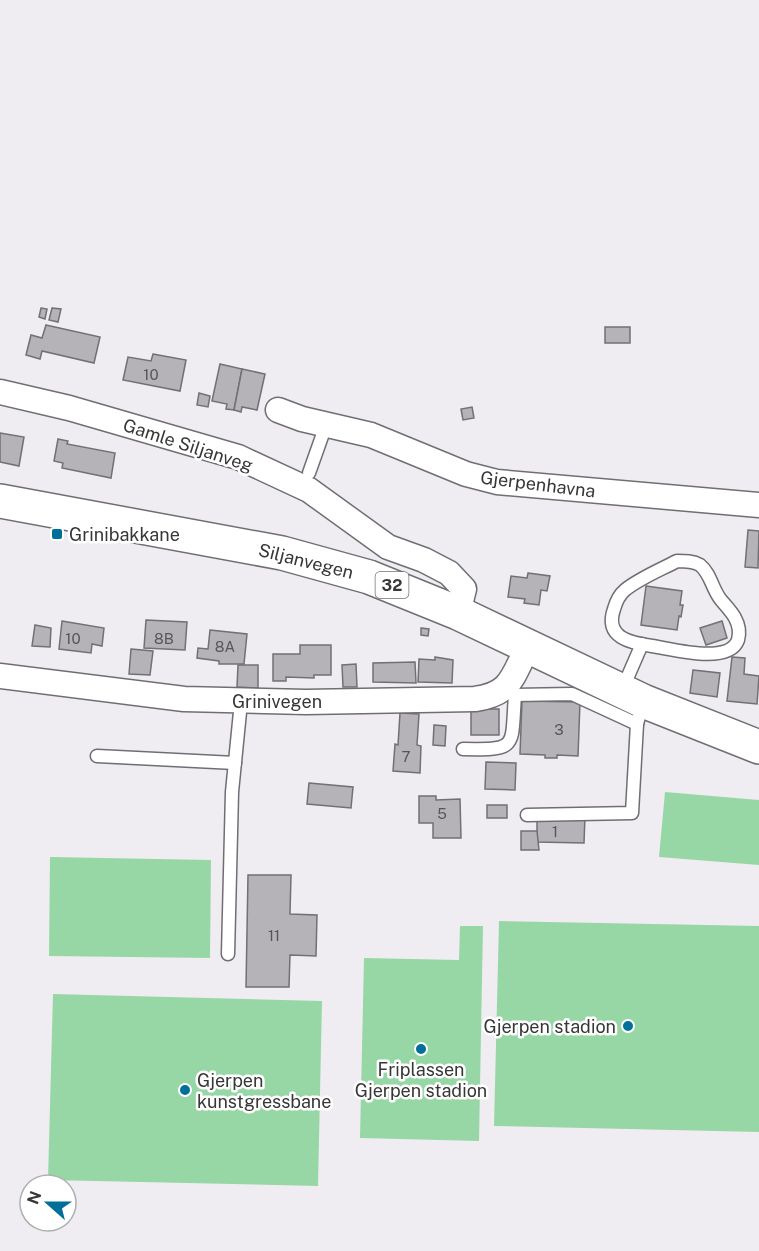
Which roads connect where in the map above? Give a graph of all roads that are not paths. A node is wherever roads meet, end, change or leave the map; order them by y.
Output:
1 (0, 392) edge
2 (278, 410) dead end
3 (326, 424) junction
4 (309, 473) dead end
5 (0, 501) edge
6 (759, 505) edge
7 (458, 613) junction
8 (642, 644) junction
9 (528, 646) junction
10 (0, 676) edge
11 (509, 693) junction
12 (241, 702) junction
13 (634, 705) junction
14 (759, 747) edge
15 (463, 749) dead end
16 (97, 756) dead end
17 (235, 763) junction
18 (527, 815) dead end
19 (228, 954) dead end

1 - 7 street, Gamle Siljanveg
2 - 3 street, Gjerpenhavna
3 - 4 lane
3 - 6 street, Gjerpenhavna
5 - 7 main road, Siljanvegen / 32
7 - 9 main road, Siljanvegen / 32
8 - 8 lane
8 - 13 lane
9 - 11 street
9 - 13 main road, Siljanvegen / 32
10 - 12 street, Grinivegen
11 - 12 street, Grinivegen
11 - 13 lane
11 - 15 lane
12 - 17 lane
13 - 14 main road, Siljanvegen / 32
13 - 18 lane
16 - 17 lane
17 - 19 lane

